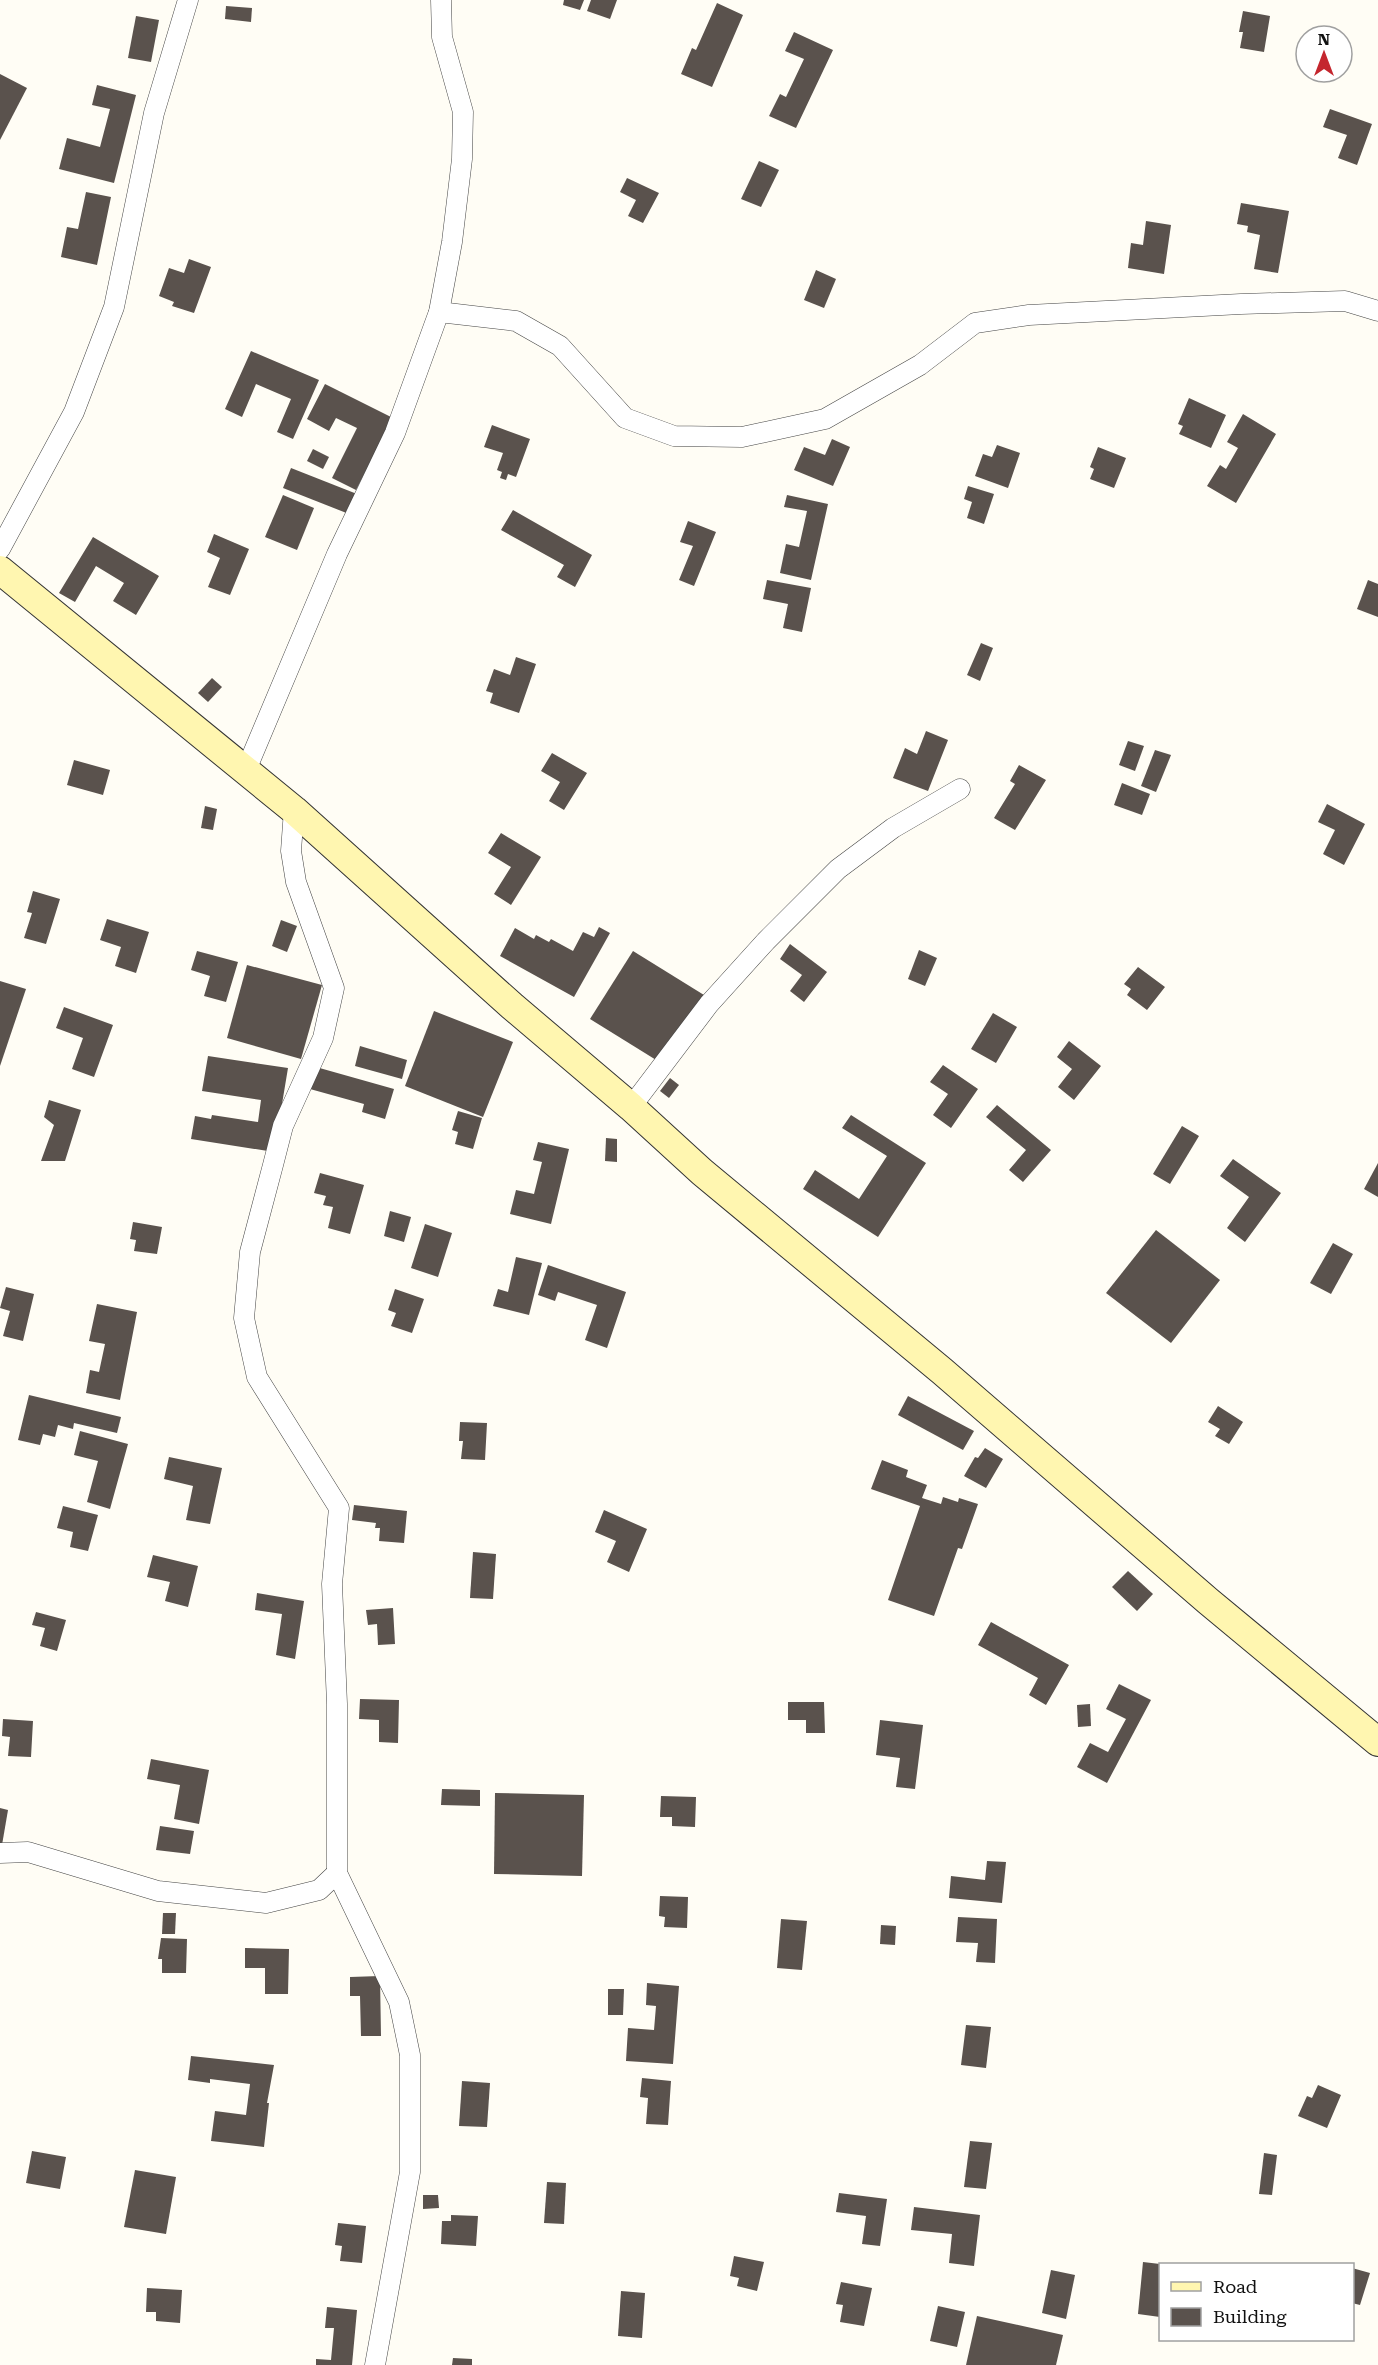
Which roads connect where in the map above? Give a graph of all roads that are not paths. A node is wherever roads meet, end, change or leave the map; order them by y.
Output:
1 (188, 0) edge
2 (441, 0) edge
3 (1378, 311) edge
4 (439, 312) junction
5 (0, 549) edge
6 (0, 570) edge
7 (246, 770) junction
8 (960, 789) dead end
9 (294, 810) junction
10 (631, 1107) junction
11 (1378, 1742) edge
12 (0, 1853) edge
13 (337, 1873) junction
14 (375, 2365) edge

1 - 5 street
2 - 4 street
3 - 4 street
4 - 7 street
6 - 7 street
7 - 9 street
8 - 10 street
9 - 10 street
9 - 13 street
10 - 11 street
12 - 13 street
13 - 14 street

